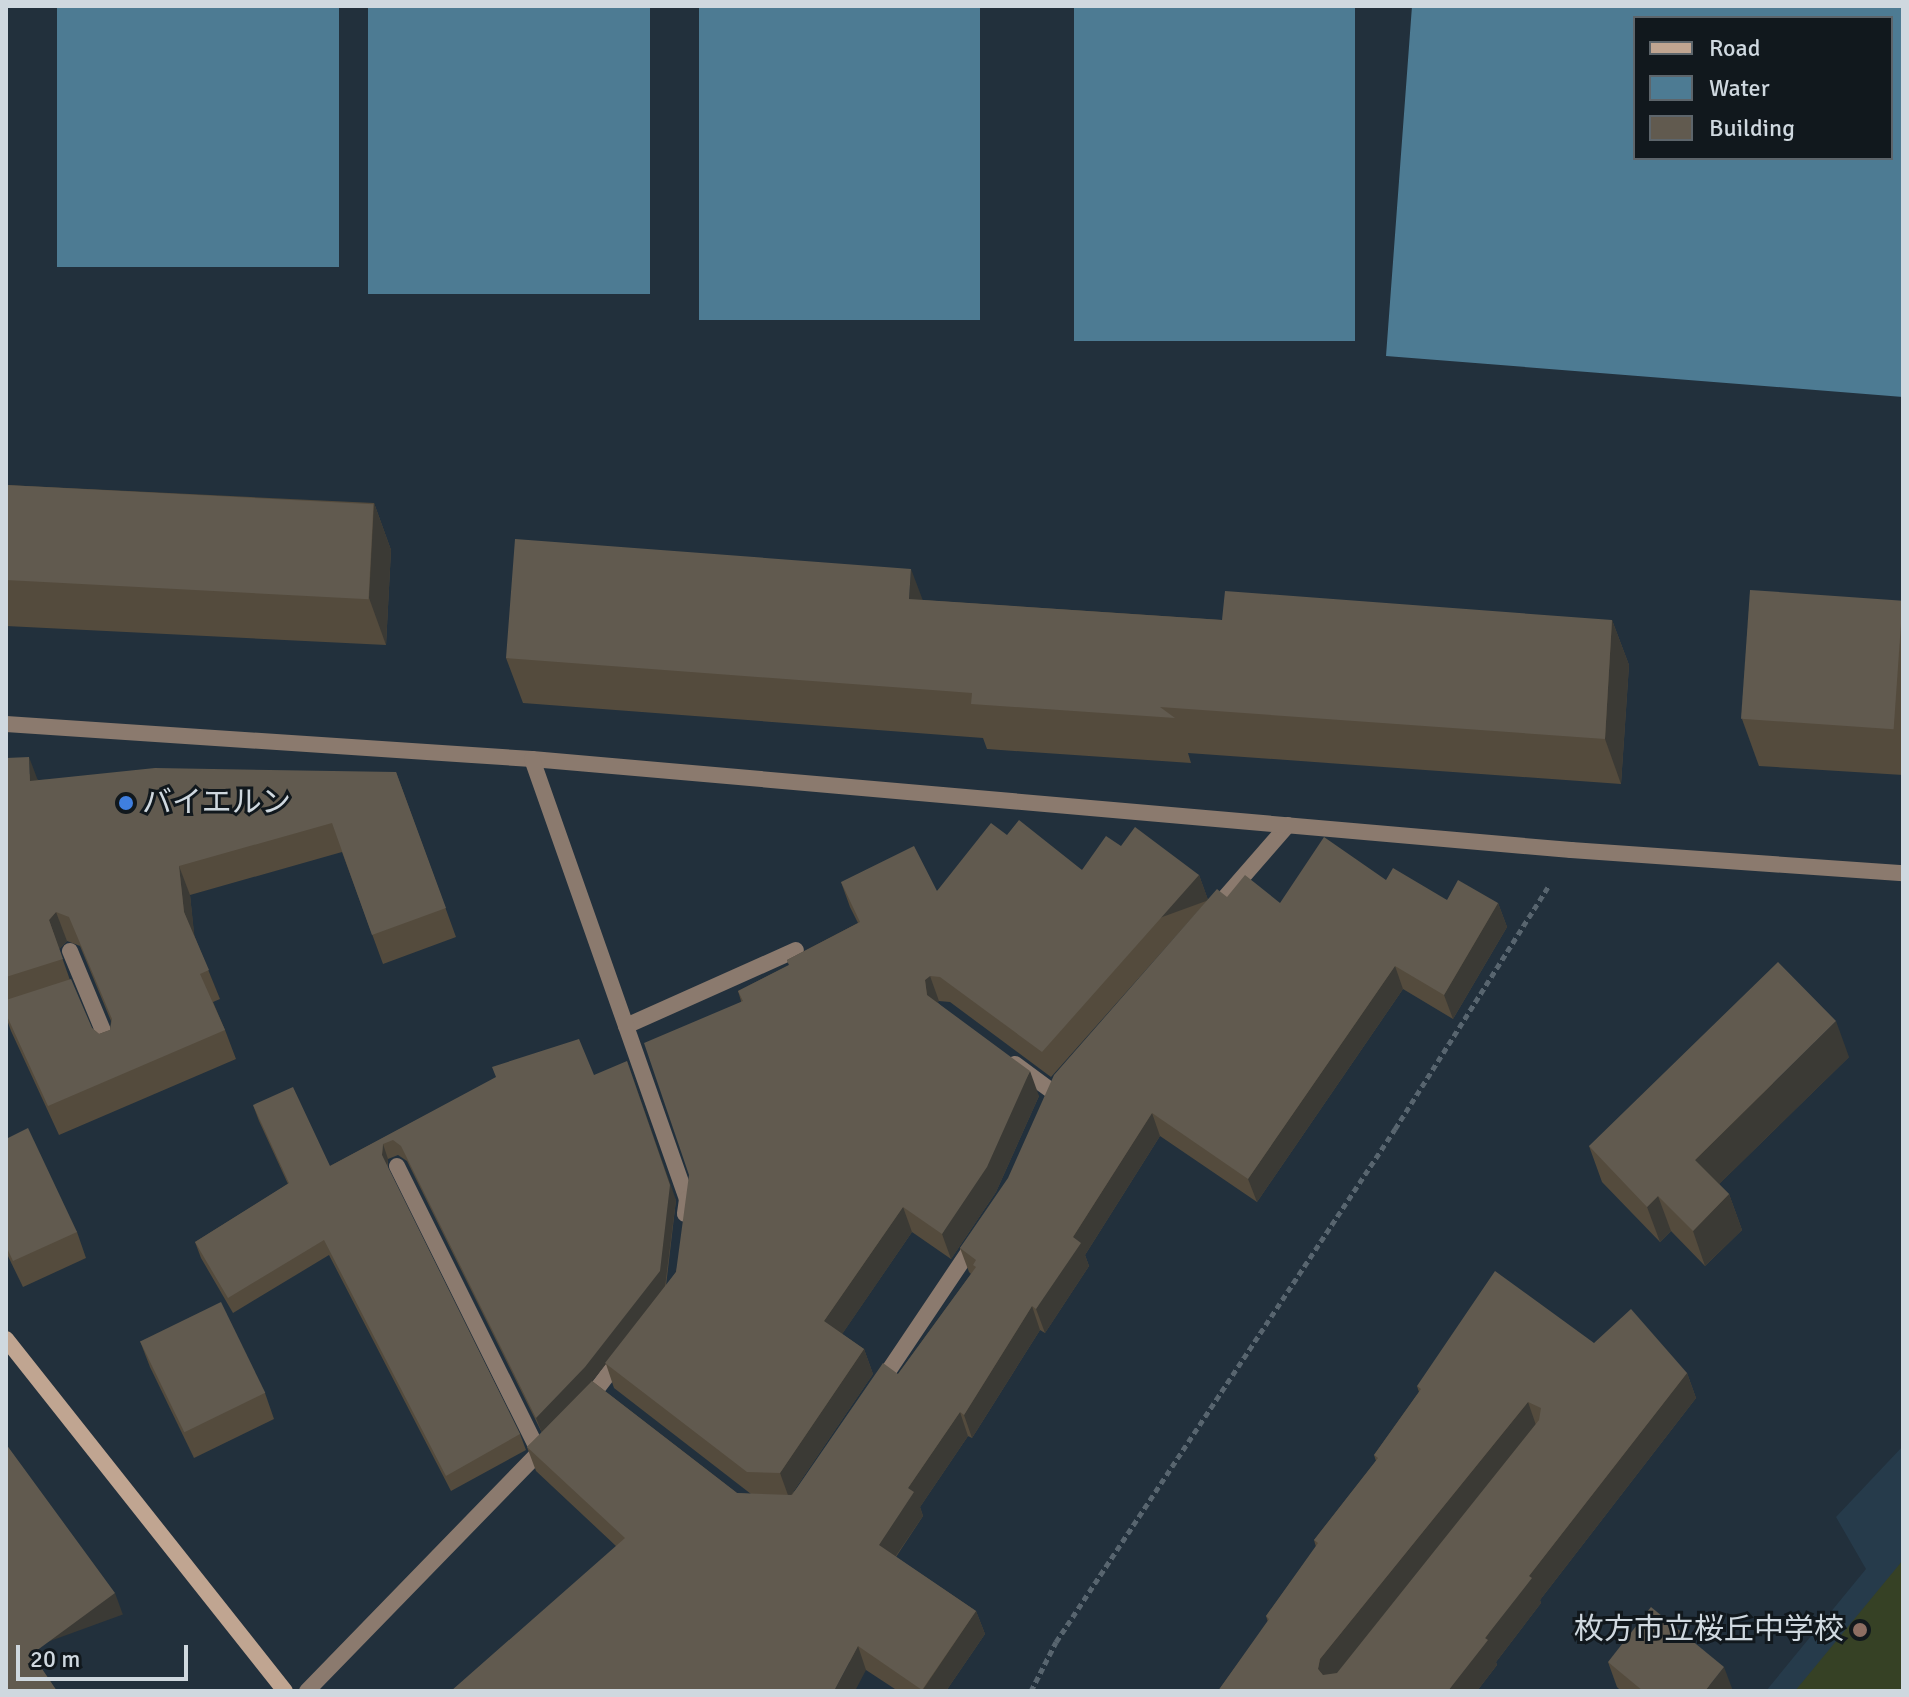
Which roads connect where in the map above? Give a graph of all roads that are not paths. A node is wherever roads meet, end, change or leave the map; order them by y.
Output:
1 (6, 724) edge
2 (532, 759) junction
3 (1288, 825) junction
4 (1903, 873) edge
5 (1196, 930) edge
6 (796, 950) dead end
7 (70, 951) edge
8 (626, 1026) junction
9 (112, 1052) edge
10 (1004, 1056) edge
11 (1055, 1093) edge
12 (397, 1166) dead end
13 (988, 1223) edge
14 (683, 1229) edge
15 (6, 1339) edge
16 (631, 1345) edge
17 (865, 1405) edge
18 (579, 1410) edge
19 (559, 1431) edge
20 (539, 1452) junction
21 (285, 1691) edge
22 (307, 1691) edge

1 - 2 street
2 - 3 street
2 - 8 street
3 - 4 street
3 - 5 street
6 - 8 street
7 - 9 street
8 - 14 street
10 - 11 street
12 - 20 street
13 - 17 street
15 - 21 street
16 - 18 street
19 - 20 street
20 - 22 street

